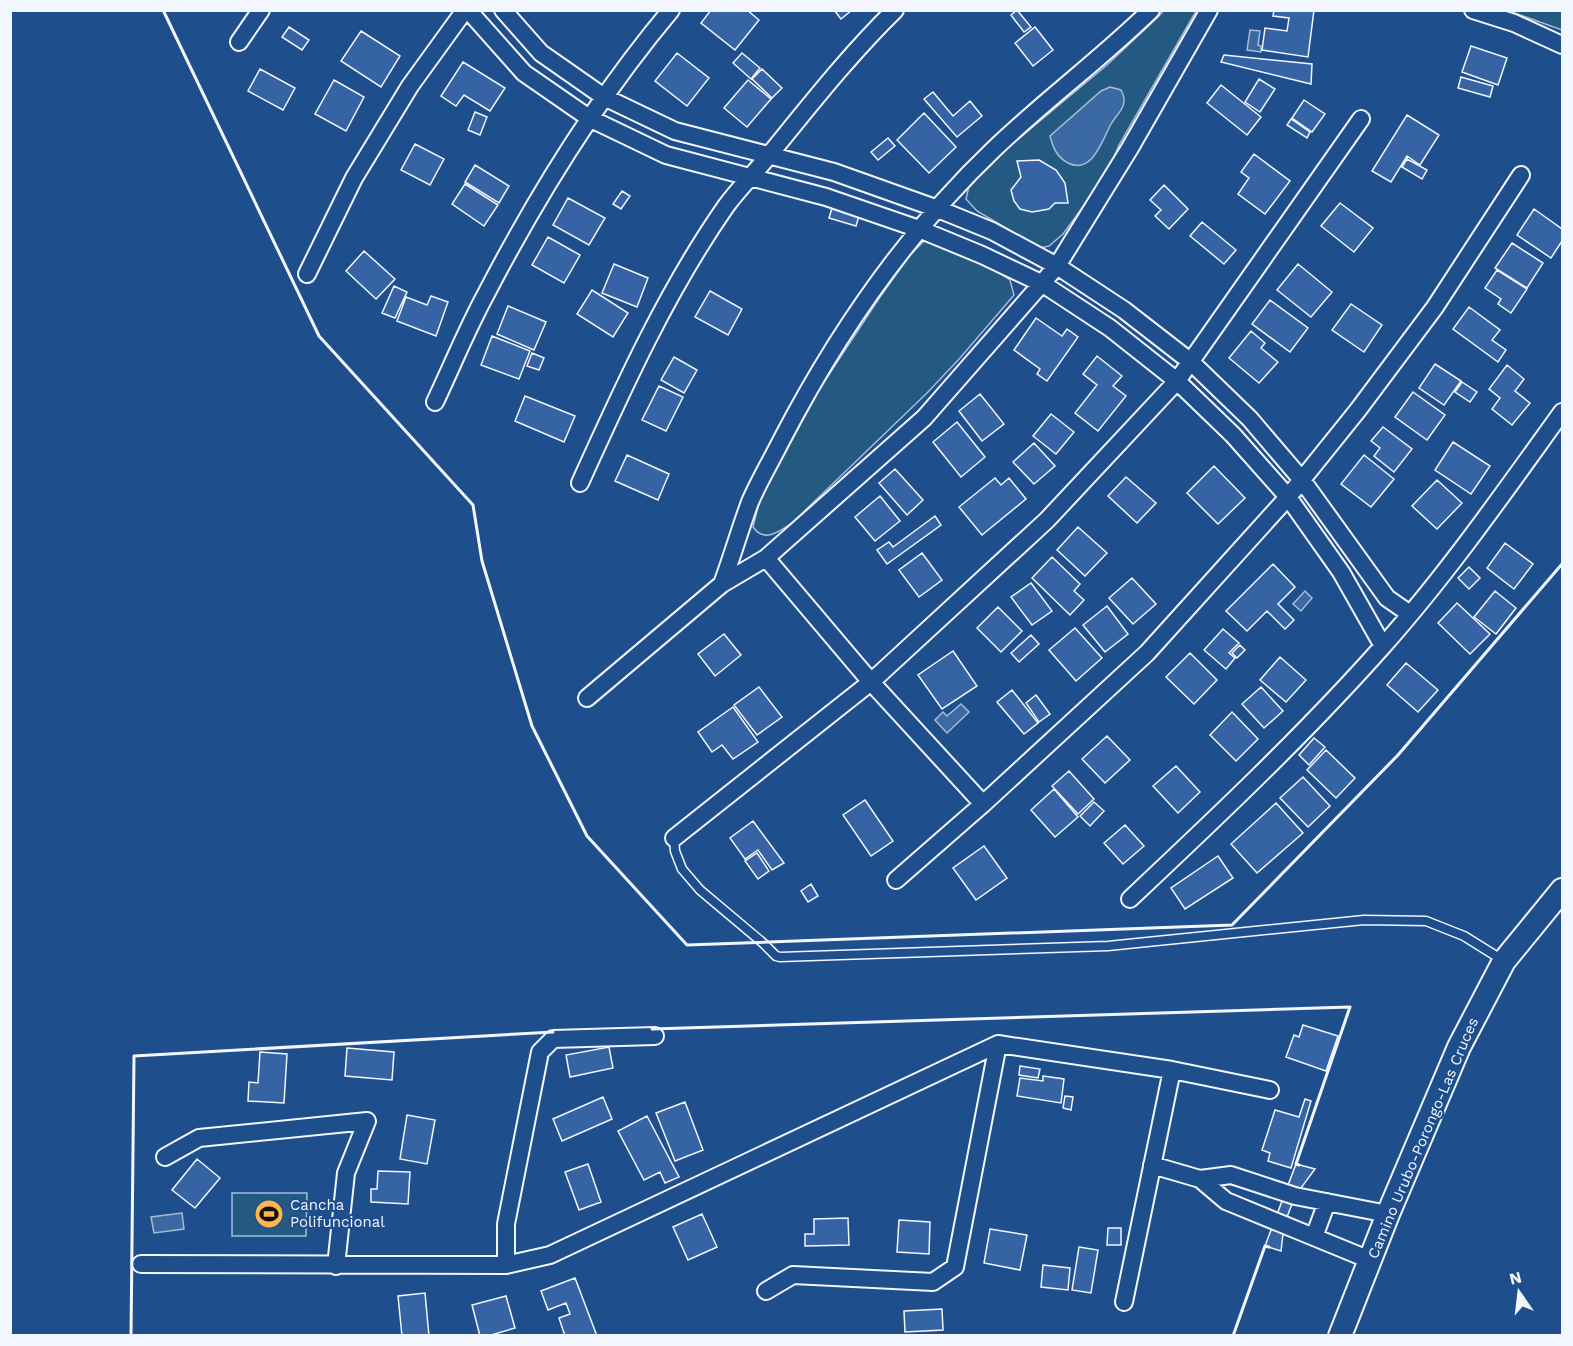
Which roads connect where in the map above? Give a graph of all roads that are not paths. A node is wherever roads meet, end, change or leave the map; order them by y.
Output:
1 (261, 10) edge
2 (467, 10) edge
3 (503, 10) edge
4 (671, 10) edge
5 (895, 10) edge
6 (1151, 10) edge
7 (1209, 10) edge
8 (1473, 10) edge
9 (239, 42) dead end
10 (1563, 45) edge
11 (604, 97) junction
12 (589, 118) junction
13 (1360, 119) dead end
14 (770, 155) junction
15 (1521, 175) dead end
16 (750, 178) junction
17 (938, 209) junction
18 (919, 229) junction
19 (1057, 266) junction
20 (308, 274) dead end
21 (1043, 284) junction
22 (1191, 363) junction
23 (1178, 381) junction
24 (435, 402) dead end
25 (1563, 412) edge
26 (1302, 480) junction
27 (580, 483) dead end
28 (1288, 497) junction
29 (766, 558) junction
30 (722, 584) junction
31 (1410, 614) junction
32 (1383, 646) junction
33 (871, 682) junction
34 (587, 698) dead end
35 (983, 804) junction
36 (674, 838) joint
37 (896, 880) dead end
38 (1563, 890) edge
39 (1130, 899) dead end
40 (1504, 961) junction
41 (655, 1036) dead end
42 (998, 1044) junction
43 (1172, 1070) junction
44 (1270, 1090) dead end
45 (165, 1157) dead end
46 (1152, 1165) junction
47 (1200, 1179) junction
48 (1327, 1202) junction
49 (1388, 1214) junction
50 (1314, 1238) junction
51 (1370, 1260) junction
52 (141, 1264) dead end
53 (506, 1265) junction
54 (336, 1266) junction
55 (766, 1291) dead end
56 (1124, 1302) dead end
57 (1340, 1335) edge

1 - 9 street
2 - 12 street
2 - 20 street
3 - 11 street
4 - 11 street
5 - 14 street
6 - 17 street
7 - 19 street
8 - 10 street
11 - 12 street
11 - 14 street
12 - 16 street
12 - 24 street
13 - 22 street
14 - 16 street
14 - 17 street
15 - 26 street
16 - 18 street
16 - 27 street
17 - 18 street
17 - 19 street
18 - 21 street
18 - 30 street
19 - 21 street
19 - 22 street
21 - 23 street
21 - 29 street
22 - 23 street
22 - 26 street
23 - 28 street
23 - 33 street
25 - 31 street
26 - 28 street
26 - 31 street
28 - 32 street
28 - 35 street
29 - 30 street
29 - 33 street
30 - 34 street
31 - 32 street
32 - 39 street
33 - 35 street
33 - 36 street
35 - 37 street
36 - 40 lane
38 - 40 main road, Camino Urubo-Porongo-Las Cruces
40 - 49 main road, Camino Urubo-Porongo-Las Cruces
41 - 53 street
42 - 43 street
42 - 53 street
42 - 55 street
43 - 44 street
43 - 46 street
45 - 54 street
46 - 47 street
46 - 56 street
47 - 48 street
47 - 50 street
48 - 49 street
48 - 50 street
49 - 51 main road, Camino Urubo-Porongo-Las Cruces
50 - 51 street
51 - 57 main road, Camino Urubo-Porongo-Las Cruces
52 - 54 street
53 - 54 street

